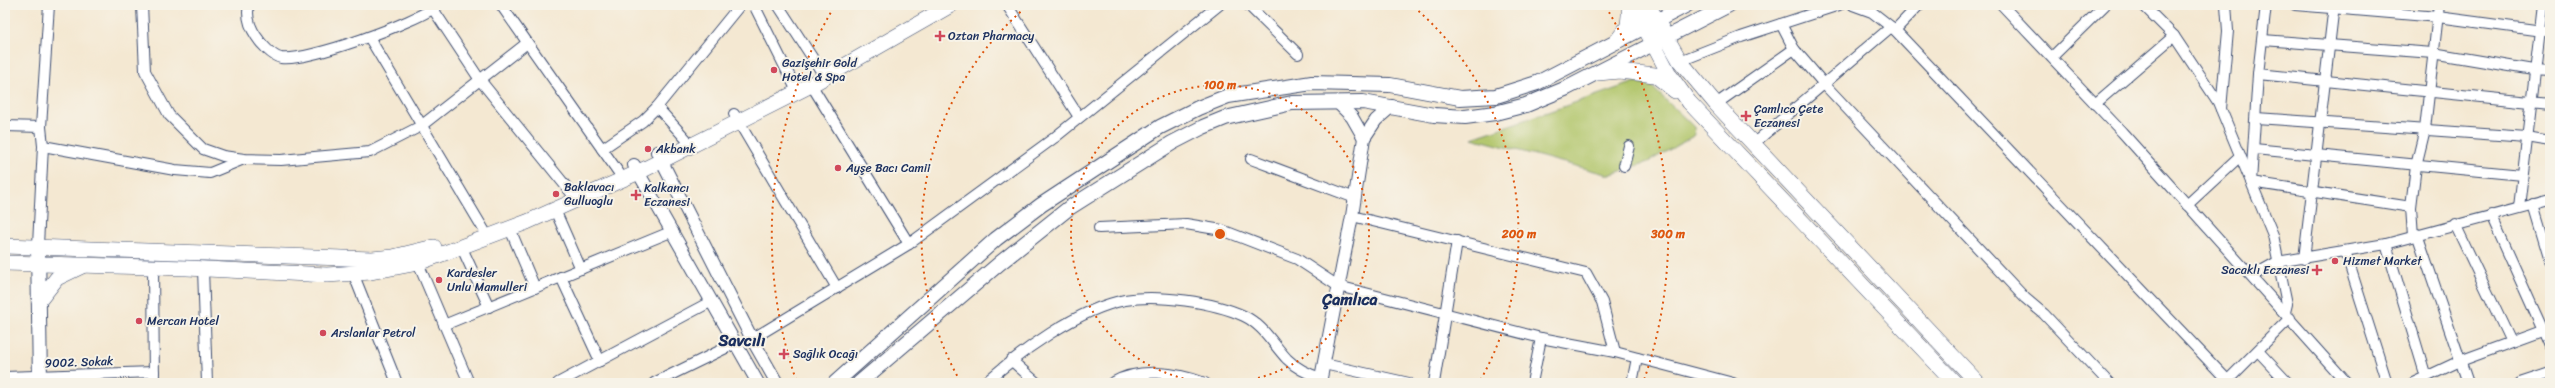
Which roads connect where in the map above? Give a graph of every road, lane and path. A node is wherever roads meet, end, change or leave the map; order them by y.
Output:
1 (49, 5) edge
2 (142, 5) edge
3 (249, 5) edge
4 (501, 5) edge
5 (740, 5) edge
6 (754, 5) edge
7 (778, 5) edge
8 (937, 5) edge
9 (951, 5) edge
10 (1007, 5) edge
11 (1218, 5) edge
12 (1248, 5) edge
13 (1632, 5) edge
14 (1648, 5) edge
15 (1687, 5) edge
16 (1729, 5) edge
17 (1839, 5) edge
18 (1853, 5) edge
19 (1919, 5) edge
20 (2105, 5) edge
21 (2143, 5) edge
22 (2226, 5) edge
23 (2266, 5) edge
24 (2295, 5) edge
25 (2439, 5) edge
26 (2543, 5) edge
27 (435, 7) edge
28 (2007, 7) edge
29 (2334, 7) edge
30 (1874, 8) edge
31 (2438, 17) junction
32 (1651, 23) junction
33 (1781, 24) junction
34 (1893, 29) junction
35 (2539, 31) junction
36 (2550, 32) edge
37 (2174, 36) junction
38 (369, 37) junction
39 (1660, 40) junction
40 (2263, 40) junction
41 (1617, 41) junction
42 (527, 43) junction
43 (2330, 44) junction
44 (1794, 50) junction
45 (2433, 53) junction
46 (1298, 54) dead end
47 (2052, 57) junction
48 (1680, 61) junction
49 (2533, 70) junction
50 (821, 71) junction
51 (2550, 71) edge
52 (1598, 73) junction
53 (2258, 74) junction
54 (480, 80) junction
55 (2326, 80) junction
56 (804, 83) junction
57 (1824, 84) junction
58 (2429, 92) junction
59 (1337, 102) junction
60 (1689, 102) junction
61 (2531, 102) junction
62 (1716, 104) junction
63 (2095, 104) junction
64 (2550, 104) edge
65 (1392, 106) junction
66 (657, 107) junction
67 (2221, 110) junction
68 (1080, 117) junction
69 (736, 118) junction
70 (2256, 118) junction
71 (2320, 122) junction
72 (5, 126) edge
73 (421, 126) junction
74 (41, 127) junction
75 (2425, 129) junction
76 (2527, 137) junction
77 (1364, 138) junction
78 (686, 139) junction
79 (2550, 141) edge
80 (1753, 144) junction
81 (43, 146) junction
82 (1628, 146) dead end
83 (602, 149) junction
84 (2254, 149) junction
85 (2316, 154) junction
86 (659, 156) junction
87 (2240, 156) junction
88 (244, 159) junction
89 (1251, 159) dead end
90 (1624, 166) dead end
91 (2416, 166) junction
92 (636, 168) junction
93 (619, 173) junction
94 (2522, 175) junction
95 (2251, 182) junction
96 (2310, 192) junction
97 (573, 195) junction
98 (1355, 198) junction
99 (2550, 200) edge
100 (2533, 204) junction
101 (2187, 205) junction
102 (2411, 207) junction
103 (2519, 207) junction
104 (555, 210) junction
105 (2491, 215) junction
106 (1352, 216) junction
107 (2456, 224) junction
108 (1099, 228) dead end
109 (510, 229) junction
110 (484, 230) junction
111 (673, 231) junction
112 (2415, 235) junction
113 (1457, 241) junction
114 (909, 244) junction
115 (2386, 244) junction
116 (38, 245) junction
117 (5, 246) edge
118 (462, 248) junction
119 (2345, 251) junction
120 (2304, 259) junction
121 (2550, 261) edge
122 (38, 262) junction
123 (2277, 262) junction
124 (5, 263) edge
125 (418, 263) junction
126 (86, 264) junction
127 (153, 267) junction
128 (203, 269) junction
129 (581, 269) junction
130 (353, 273) junction
131 (2252, 276) junction
132 (561, 277) junction
133 (1338, 286) junction
134 (535, 288) junction
135 (837, 288) junction
136 (39, 301) junction
137 (712, 301) junction
138 (489, 307) junction
139 (1445, 314) junction
140 (2288, 315) junction
141 (444, 325) junction
142 (2546, 329) edge
143 (1541, 338) junction
144 (752, 339) junction
145 (2511, 342) junction
146 (736, 343) junction
147 (2550, 346) edge
148 (2258, 351) junction
149 (1615, 352) junction
150 (1638, 358) junction
151 (1011, 360) junction
152 (600, 361) junction
153 (2460, 361) junction
154 (1324, 364) junction
155 (154, 372) junction
156 (2550, 373) edge
157 (5, 377) edge
158 (2426, 377) junction
159 (40, 380) edge
160 (1320, 380) edge
161 (2228, 382) edge
162 (154, 383) edge
163 (207, 383) edge
164 (397, 383) edge
165 (469, 383) edge
166 (558, 383) edge
167 (654, 383) edge
168 (758, 383) edge
169 (777, 383) edge
170 (835, 383) edge
171 (859, 383) edge
172 (985, 383) edge
173 (1036, 383) edge
174 (1112, 383) edge
175 (1205, 383) edge
176 (1409, 383) edge
177 (1434, 383) edge
178 (1532, 383) edge
179 (1632, 383) edge
180 (1733, 383) edge
181 (1955, 383) edge
182 (1978, 383) edge
183 (2109, 383) edge
184 (2288, 383) edge
185 (2347, 383) edge
186 (2387, 383) edge
187 (2413, 383) edge
188 (2468, 383) edge
189 (2520, 383) edge

1 - 74 street
2 - 88 street
3 - 38 street
4 - 42 street
5 - 66 street
6 - 56 street
7 - 50 street
8 - 50 main road
9 - 56 main road
10 - 68 street
11 - 68 street
12 - 46 street
13 - 32 main road
13 - 41 main road
14 - 32 main road
15 - 32 main road
16 - 39 main road
17 - 33 street
18 - 30 street
19 - 34 street
20 - 47 street
21 - 37 street
22 - 67 street
23 - 40 street
24 - 29 street
25 - 31 street
26 - 35 street
27 - 38 street
27 - 54 street
28 - 47 street
29 - 31 street
29 - 43 street
30 - 34 street
31 - 35 street
31 - 45 street
32 - 39 main road
32 - 41 main road
33 - 44 street
33 - 48 street
34 - 57 street
34 - 161 street
35 - 36 street
35 - 49 street
37 - 63 street
37 - 67 street
38 - 73 street
39 - 48 main road
39 - 52 main road
39 - 60 main road
40 - 43 street
40 - 53 street
41 - 170 main road
42 - 54 street
42 - 83 street
43 - 45 street
43 - 55 street
44 - 57 street
44 - 62 street
45 - 49 street
45 - 58 street
47 - 63 street
48 - 62 main road
49 - 51 street
49 - 61 street
50 - 56 main road
52 - 60 main road
52 - 65 main road
53 - 55 street
53 - 70 street
54 - 73 street
54 - 97 street
55 - 58 street
55 - 71 street
56 - 69 main road
56 - 114 street
57 - 80 street
57 - 183 street
58 - 61 street
58 - 75 street
59 - 65 main road
59 - 77 street
59 - 171 main road
60 - 181 main road
61 - 64 street
61 - 76 street
62 - 80 main road
63 - 101 street
65 - 77 street
66 - 78 street
66 - 83 street
67 - 87 street
68 - 114 street
69 - 78 main road
69 - 86 main road
69 - 135 street
70 - 71 street
70 - 84 street
71 - 75 street
71 - 85 street
72 - 74 street
73 - 88 street
73 - 110 street
74 - 81 street
75 - 76 street
75 - 91 street
76 - 79 street
76 - 94 street
77 - 98 street
78 - 86 main road
80 - 182 main road
81 - 88 street
81 - 116 street
82 - 90 street
83 - 93 street
84 - 85 street
84 - 95 street
85 - 91 street
85 - 96 street
86 - 92 main road
86 - 144 street
87 - 95 street
87 - 101 street
89 - 98 street
91 - 94 street
91 - 102 street
92 - 93 main road
92 - 104 main road
92 - 111 street
93 - 97 main road
94 - 103 street
95 - 96 street
95 - 123 street
96 - 102 street
96 - 120 street
97 - 110 main road
98 - 106 street
99 - 100 street
100 - 103 street
100 - 121 street
101 - 131 street
102 - 112 street
103 - 105 street
104 - 109 main road
104 - 129 street
105 - 107 street
105 - 142 street
106 - 113 street
106 - 133 street
107 - 112 street
107 - 145 street
108 - 133 street
109 - 118 main road
109 - 134 street
110 - 116 main road
111 - 129 street
111 - 137 street
112 - 115 street
112 - 153 street
113 - 139 street
113 - 149 street
114 - 135 street
115 - 119 street
115 - 158 street
116 - 117 main road
116 - 122 main road
118 - 125 main road
118 - 138 street
119 - 120 street
119 - 186 street
120 - 123 street
122 - 124 main road
122 - 126 main road
122 - 136 main road
123 - 131 street
123 - 140 street
125 - 130 main road
125 - 141 street
126 - 127 main road
126 - 136 main road
127 - 128 main road
127 - 155 street
128 - 130 main road
128 - 163 street
129 - 132 street
130 - 164 street
131 - 140 street
132 - 134 street
132 - 152 street
133 - 139 street
133 - 154 street
134 - 138 street
135 - 144 street
136 - 159 main road
137 - 146 street
137 - 152 street
138 - 141 street
139 - 143 street
139 - 177 street
140 - 148 street
140 - 185 street
141 - 165 street
142 - 145 street
142 - 147 street
143 - 149 street
143 - 178 street
144 - 169 street
145 - 153 street
146 - 167 street
146 - 168 street
148 - 161 street
148 - 184 street
149 - 150 street
150 - 179 street
150 - 180 street
151 - 160 street
151 - 172 street
151 - 173 street
152 - 166 street
153 - 158 street
153 - 188 street
154 - 160 street
154 - 176 street
155 - 159 street, 9002. Sokak
155 - 162 street
156 - 189 street
157 - 159 street, 9002. Sokak
158 - 187 street
174 - 175 street

